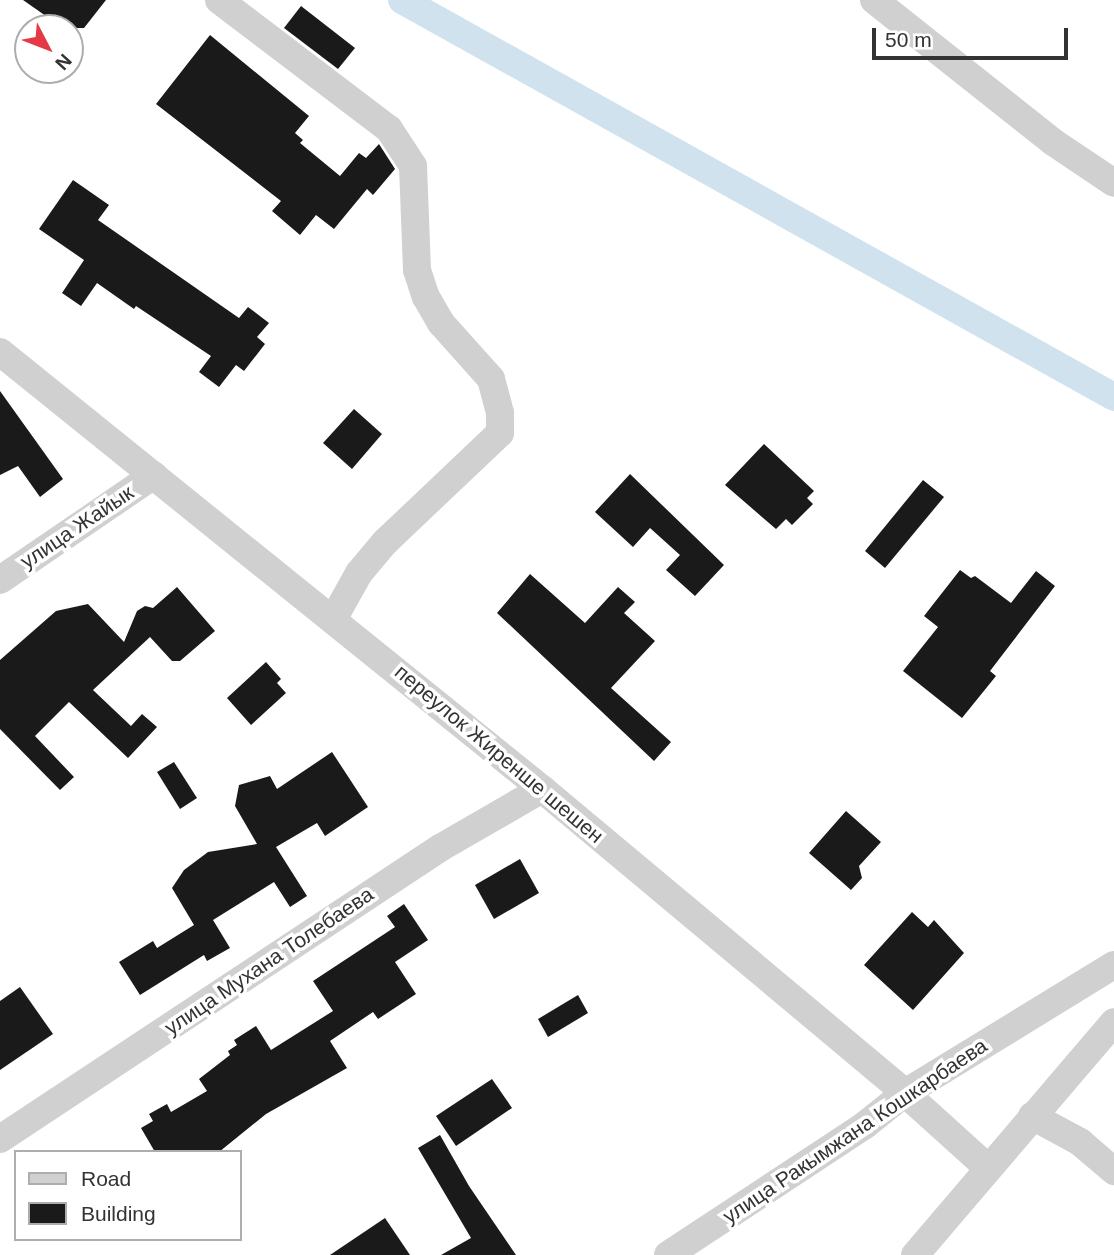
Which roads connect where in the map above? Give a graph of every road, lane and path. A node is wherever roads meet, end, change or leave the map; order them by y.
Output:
1 (219, 0) edge
2 (874, 0) edge
3 (1114, 183) edge
4 (0, 352) edge
5 (154, 475) junction
6 (0, 580) edge
7 (334, 618) junction
8 (542, 789) junction
9 (1114, 965) edge
10 (1114, 1022) edge
11 (905, 1093) junction
12 (1032, 1116) junction
13 (0, 1139) edge
14 (988, 1168) junction
15 (1114, 1171) edge
16 (668, 1255) edge
17 (915, 1255) edge

1 - 7 street
2 - 3 street
4 - 5 street, переулок Жиренше шешен
5 - 6 street, улица Жайык
5 - 7 street, переулок Жиренше шешен
7 - 8 street, переулок Жиренше шешен
8 - 11 street, переулок Жиренше шешен
8 - 13 street, улица Мухана Толебаева
9 - 11 street, улица Ракымжана Кошкарбаева
10 - 12 street
11 - 14 street, переулок Жиренше шешен
11 - 16 street, улица Ракымжана Кошкарбаева
12 - 14 street
12 - 15 street
14 - 17 street

